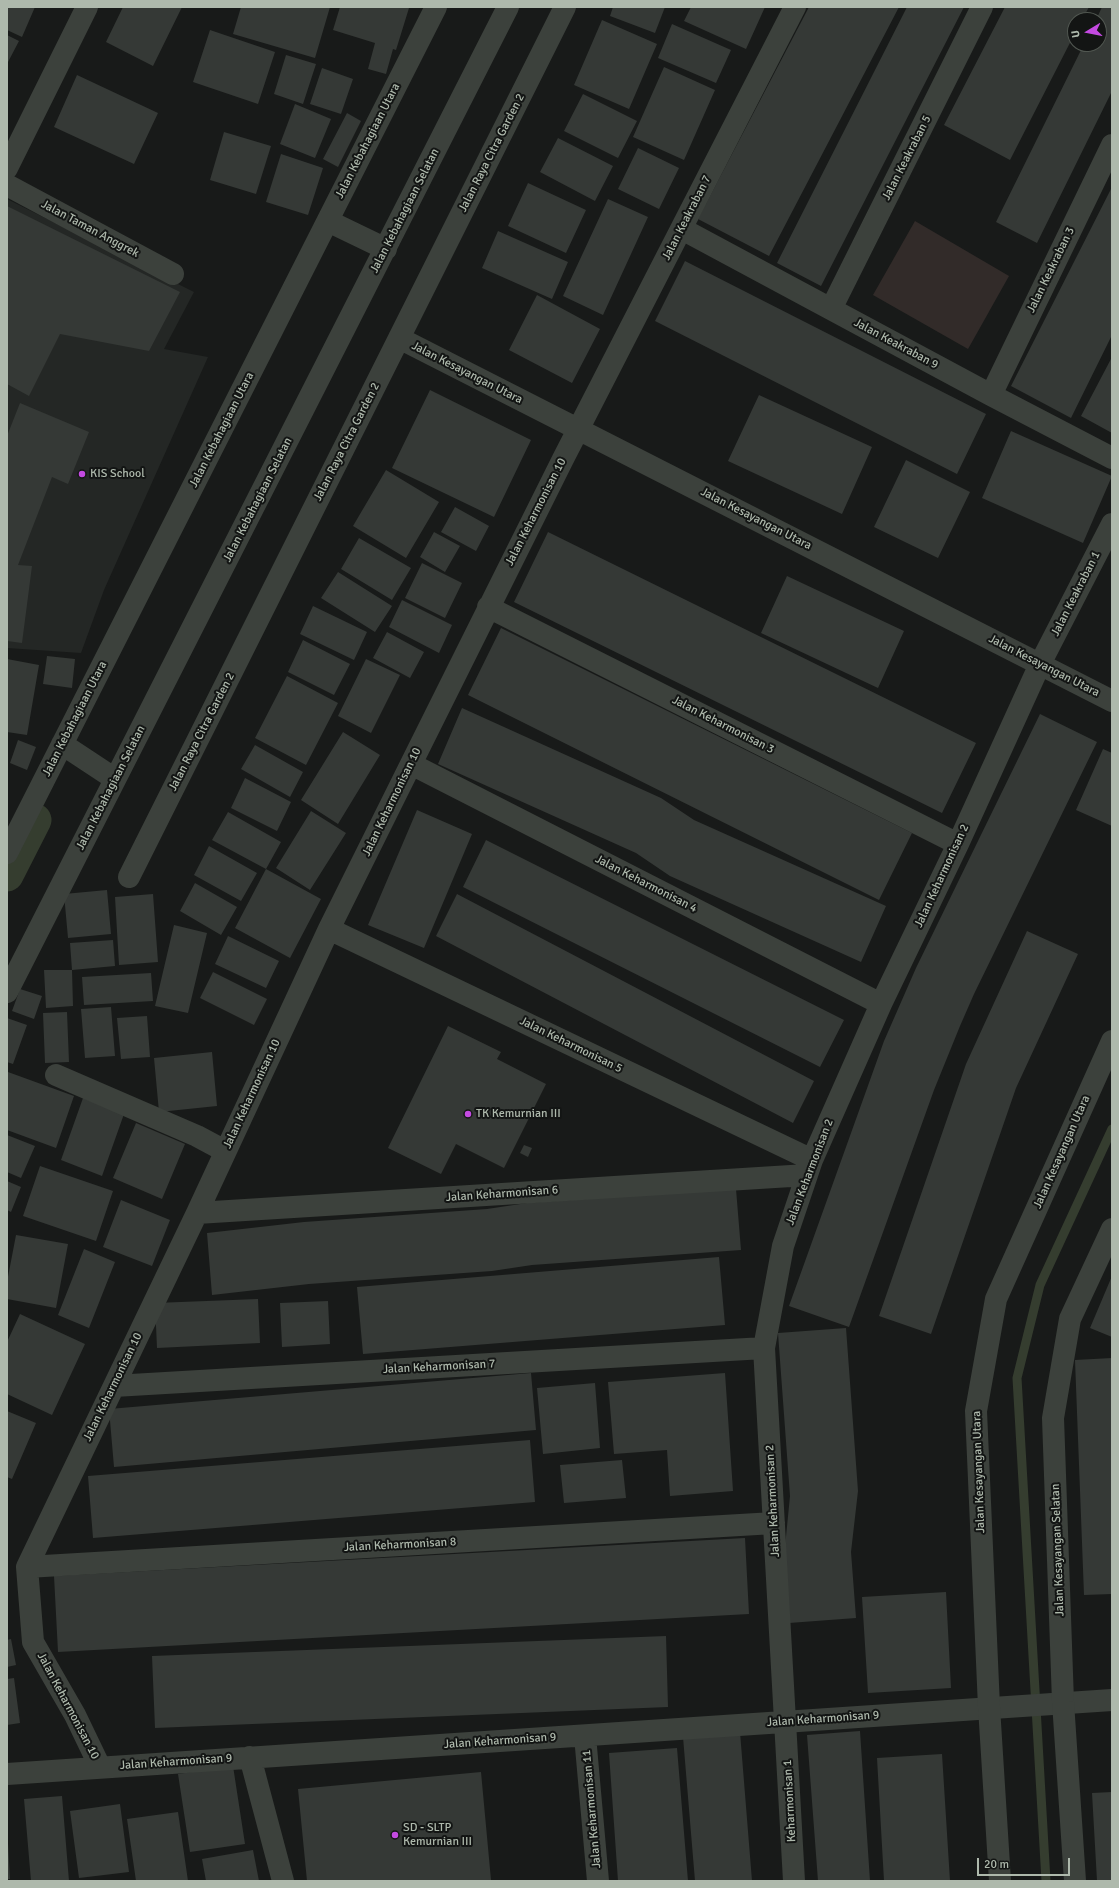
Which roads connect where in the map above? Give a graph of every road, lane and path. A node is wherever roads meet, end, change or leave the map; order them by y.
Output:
1 (87, 7) edge
2 (436, 7) edge
3 (508, 7) edge
4 (565, 7) edge
5 (795, 7) edge
6 (982, 7) edge
7 (1112, 144) edge
8 (7, 168) edge
9 (7, 185) edge
10 (331, 222) junction
11 (682, 229) junction
12 (382, 247) junction
13 (173, 274) dead end
14 (831, 309) junction
15 (399, 338) junction
16 (991, 395) junction
17 (579, 430) junction
18 (1112, 458) edge
19 (1112, 524) edge
20 (488, 607) junction
21 (1040, 664) junction
22 (1112, 701) edge
23 (64, 746) junction
24 (411, 764) junction
25 (115, 779) junction
26 (14, 822) edge
27 (958, 844) junction
28 (7, 853) edge
29 (128, 877) dead end
30 (329, 929) junction
31 (7, 992) edge
32 (881, 1004) junction
33 (1112, 1041) edge
34 (56, 1075) dead end
35 (225, 1151) junction
36 (810, 1168) junction
37 (197, 1213) junction
38 (1112, 1229) edge
39 (764, 1348) junction
40 (114, 1386) junction
41 (774, 1523) junction
42 (27, 1567) junction
43 (1112, 1700) edge
44 (1061, 1702) junction
45 (990, 1707) junction
46 (786, 1722) junction
47 (585, 1736) junction
48 (250, 1757) junction
49 (100, 1767) junction
50 (8, 1774) edge
51 (283, 1881) edge
52 (598, 1881) edge
53 (794, 1881) edge
54 (1000, 1881) edge
55 (1074, 1881) edge

1 - 8 street
2 - 10 street, Jalan Kebahagiaan Utara
3 - 12 street, Jalan Kebahagiaan Selatan
4 - 15 street, Jalan Raya Citra Garden 2
5 - 11 street, Jalan Keakraban 7
6 - 14 street, Jalan Keakraban 5
7 - 16 street, Jalan Keakraban 3
9 - 13 street, Jalan Taman Anggrek
10 - 12 street
10 - 23 street, Jalan Kebahagiaan Utara
11 - 14 street, Jalan Keakraban 9
11 - 17 street, Jalan Keakraban 7
12 - 25 street, Jalan Kebahagiaan Selatan
14 - 16 street, Jalan Keakraban 9
15 - 17 street, Jalan Kesayangan Utara
15 - 29 street, Jalan Raya Citra Garden 2
16 - 18 street, Jalan Keakraban 9
17 - 20 street, Jalan Keharmonisan 10
17 - 21 street, Jalan Kesayangan Utara
19 - 21 street, Jalan Keakraban 1
20 - 24 street, Jalan Keharmonisan 10
20 - 27 street, Jalan Keharmonisan 3
21 - 22 street, Jalan Kesayangan Utara
21 - 27 street, Jalan Keharmonisan 2
23 - 25 street
23 - 26 street, Jalan Kebahagiaan Utara
24 - 30 street, Jalan Keharmonisan 10
24 - 32 street, Jalan Keharmonisan 4
25 - 31 street, Jalan Kebahagiaan Selatan
26 - 28 street, Jalan Kebahagiaan Utara
27 - 32 street, Jalan Keharmonisan 2
30 - 35 street, Jalan Keharmonisan 10
30 - 36 street, Jalan Keharmonisan 5
32 - 36 street, Jalan Keharmonisan 2
33 - 45 street, Jalan Kesayangan Utara
34 - 35 street
35 - 37 street, Jalan Keharmonisan 10
36 - 37 street, Jalan Keharmonisan 6
36 - 39 street, Jalan Keharmonisan 2
37 - 40 street, Jalan Keharmonisan 10
38 - 44 street, Jalan Kesayangan Selatan
39 - 40 street, Jalan Keharmonisan 7
39 - 41 street, Jalan Keharmonisan 2
40 - 42 street, Jalan Keharmonisan 10
41 - 42 street, Jalan Keharmonisan 8
41 - 46 street, Jalan Keharmonisan 2
42 - 49 street, Jalan Keharmonisan 10
43 - 44 street
44 - 45 street
44 - 55 street, Jalan Kesayangan Selatan
45 - 46 street, Jalan Keharmonisan 9
45 - 54 street, Jalan Kesayangan Utara
46 - 47 street, Jalan Keharmonisan 9
46 - 53 street, Keharmonisan 1
47 - 48 street, Jalan Keharmonisan 9
47 - 52 street, Jalan Keharmonisan 11
48 - 49 street, Jalan Keharmonisan 9
48 - 51 street
49 - 50 street, Jalan Keharmonisan 9

